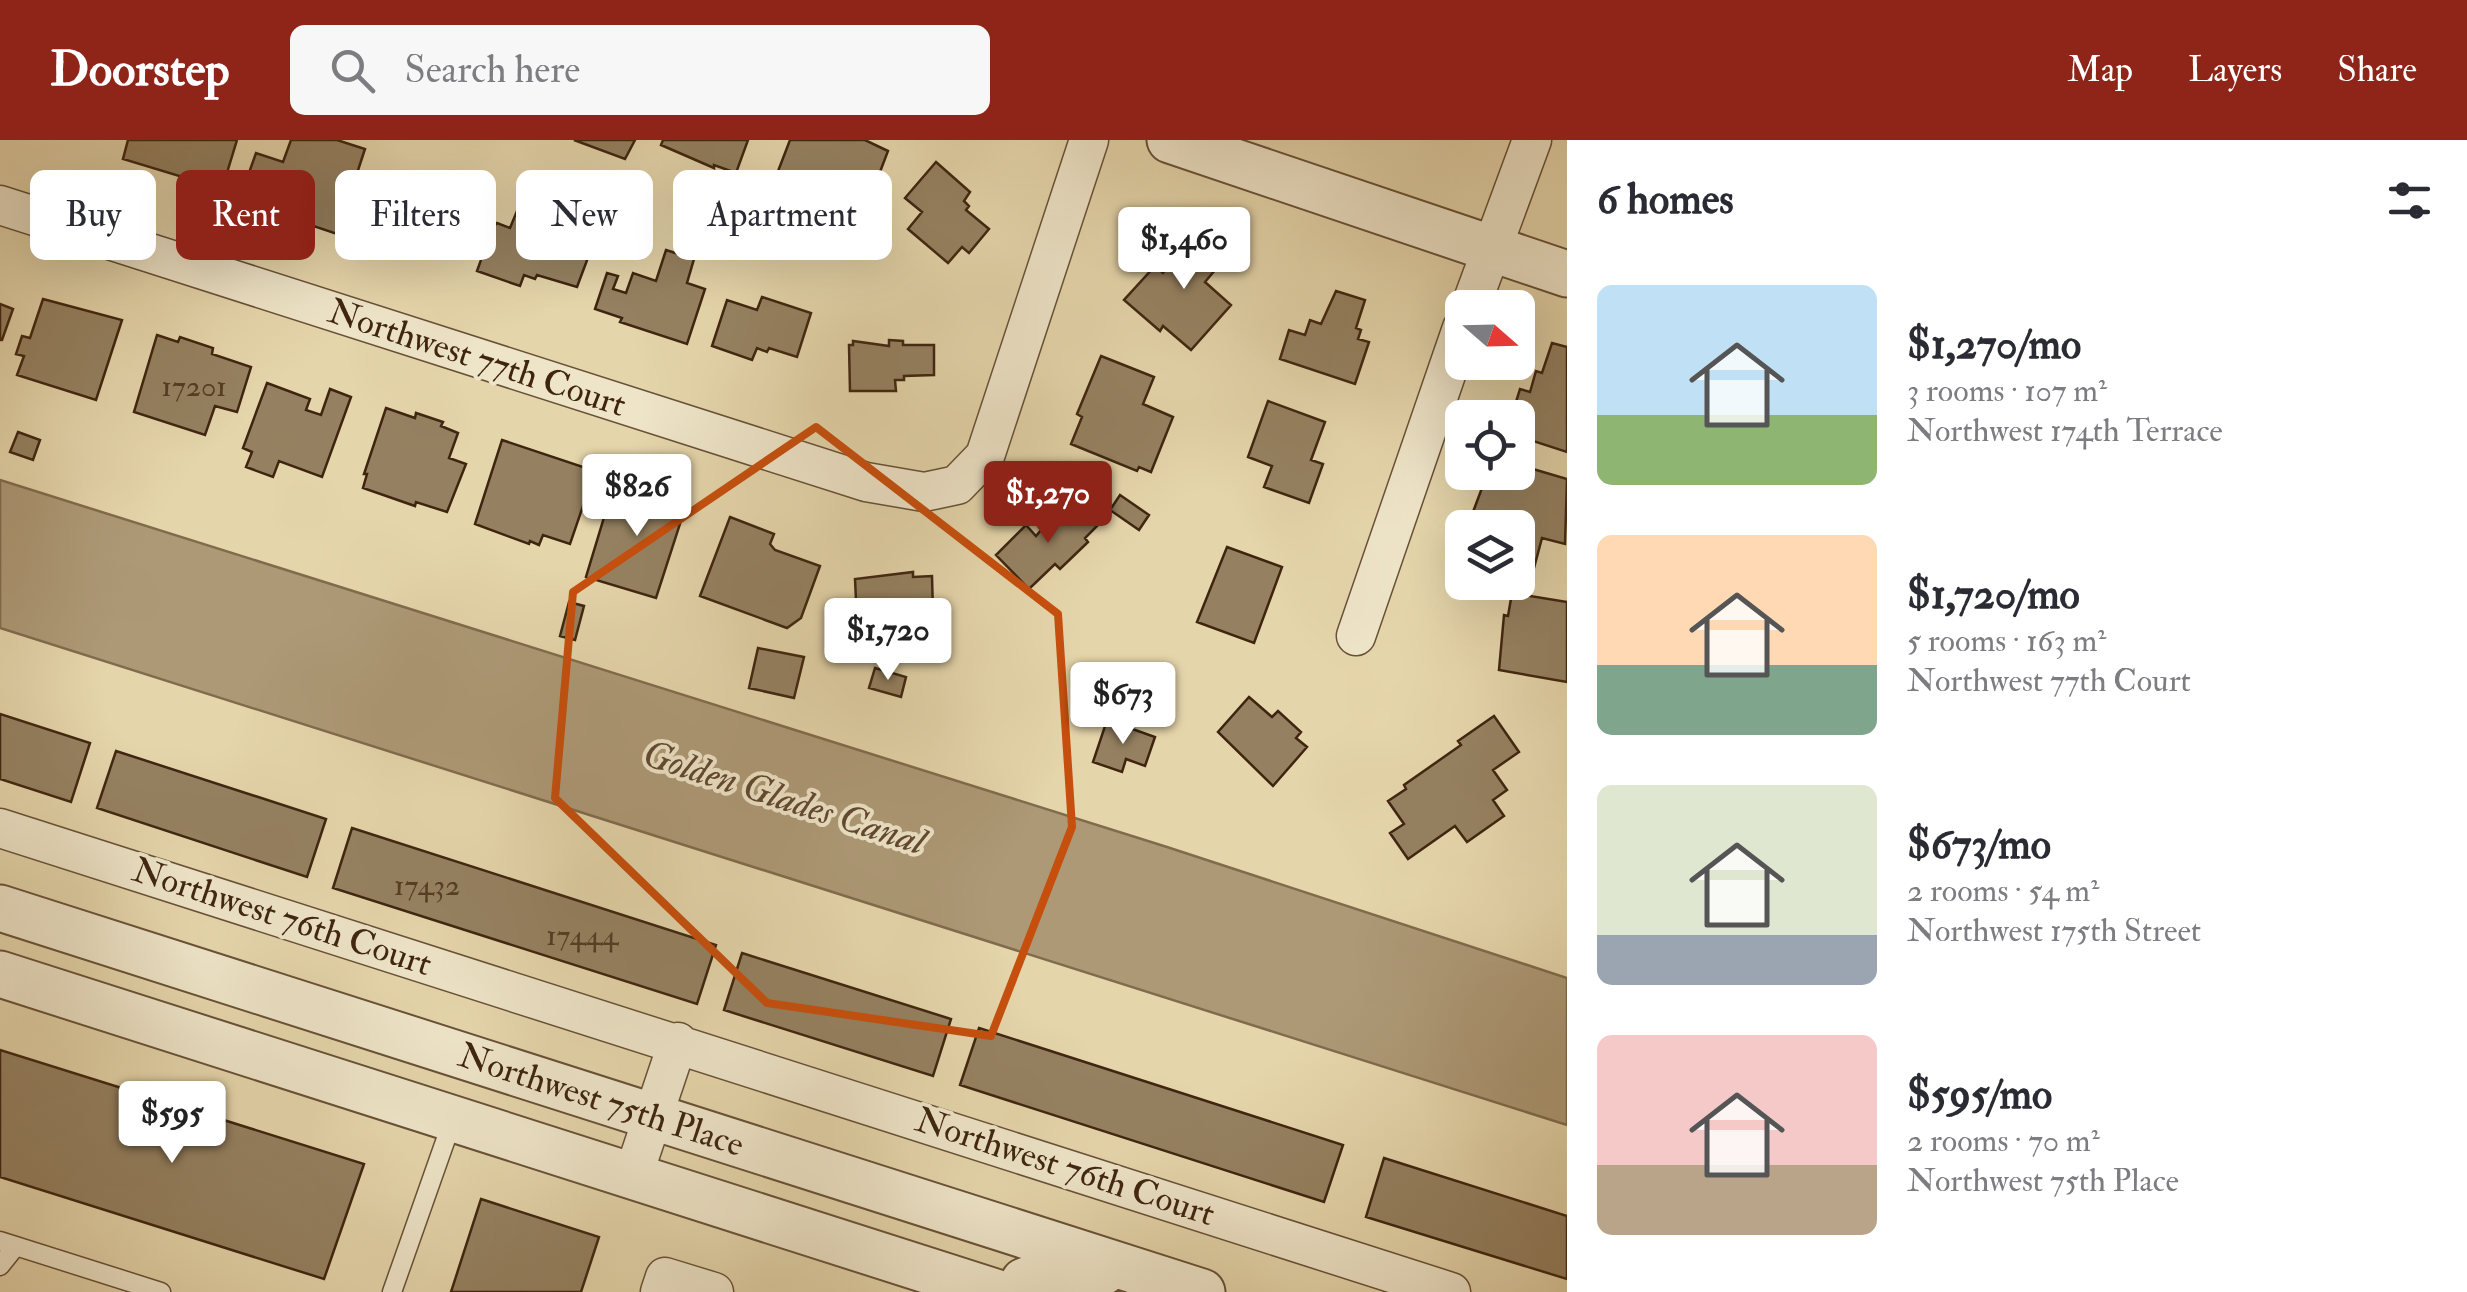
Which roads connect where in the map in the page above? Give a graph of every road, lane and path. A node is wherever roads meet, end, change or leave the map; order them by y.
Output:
1 (1089, 140) edge
2 (1170, 140) edge
3 (1532, 140) edge
4 (0, 205) edge
5 (1490, 250) junction
6 (1567, 274) edge
7 (1476, 290) edge
8 (1445, 377) edge
9 (1356, 636) dead end
10 (0, 828) edge
11 (0, 908) edge
12 (0, 974) edge
13 (678, 1042) junction
14 (653, 1117) junction
15 (453, 1119) junction
16 (634, 1176) junction
17 (8, 1243) edge
18 (0, 1266) edge
19 (1135, 1270) junction
20 (108, 1275) junction
21 (663, 1285) edge
22 (96, 1292) edge
23 (160, 1292) edge
24 (392, 1292) edge
25 (714, 1292) edge
26 (995, 1292) edge
27 (1017, 1292) edge
28 (1202, 1292) edge
29 (1451, 1292) edge

1 - 4 street, Northwest 77th Court
2 - 5 street
3 - 5 street
5 - 6 street
5 - 7 street
8 - 9 street
10 - 13 street, Northwest 76th Court
11 - 14 street, Northwest 75th Place
12 - 15 street, Northwest 75th Place
13 - 14 street
13 - 29 street, Northwest 76th Court
14 - 16 street
14 - 19 street, Northwest 75th Place
15 - 16 street, Northwest 75th Place
15 - 24 lane, Northwest 75th Place
16 - 26 street, Northwest 75th Place
17 - 18 lane
17 - 20 lane
19 - 27 street
19 - 28 street, Northwest 75th Place
20 - 22 lane
20 - 23 lane
21 - 25 street

